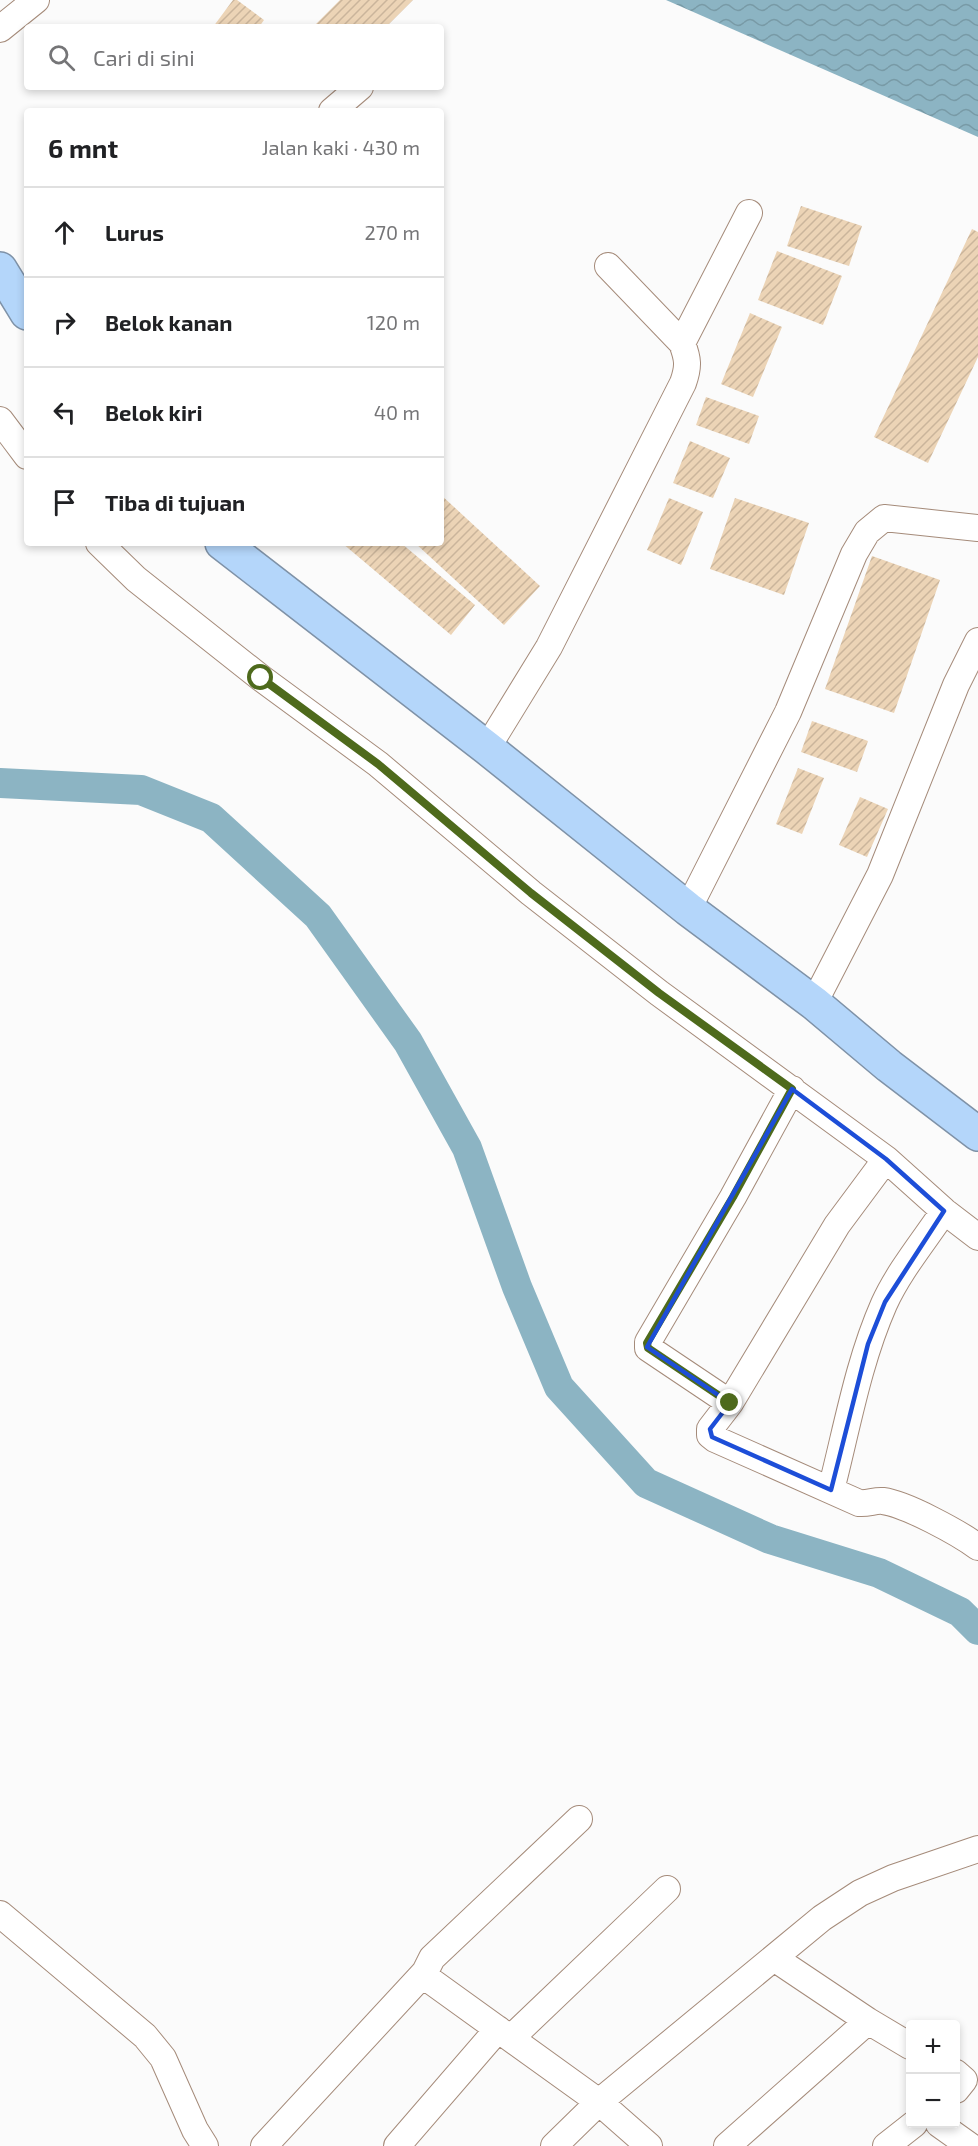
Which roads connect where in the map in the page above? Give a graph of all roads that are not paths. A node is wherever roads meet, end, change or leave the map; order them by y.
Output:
1 (36, 0) edge
2 (0, 29) edge
3 (356, 90) edge
4 (336, 108) edge
5 (749, 213) dead end
6 (608, 266) dead end
7 (0, 269) edge
8 (24, 308) edge
9 (682, 343) junction
10 (0, 420) edge
11 (24, 452) edge
12 (978, 528) edge
13 (102, 546) edge
14 (226, 546) edge
15 (977, 646) edge
16 (487, 748) junction
17 (688, 909) junction
18 (814, 1003) junction
19 (792, 1089) junction
20 (978, 1134) edge
21 (886, 1158) junction
22 (944, 1211) junction
23 (978, 1238) edge
24 (730, 1403) junction
25 (831, 1490) junction
26 (978, 1547) edge
27 (579, 1820) dead end
28 (978, 1849) edge
29 (667, 1890) dead end
30 (0, 1914) edge
31 (774, 1958) junction
32 (425, 1972) junction
33 (868, 2021) junction
34 (505, 2033) junction
35 (906, 2044) edge
36 (599, 2102) junction
37 (909, 2128) edge
38 (945, 2128) edge
39 (205, 2146) edge
40 (264, 2146) edge
41 (397, 2146) edge
42 (554, 2146) edge
43 (649, 2146) edge
44 (727, 2146) edge
45 (886, 2146) edge
46 (970, 2146) edge

1 - 2 street
3 - 4 street
5 - 9 street
6 - 9 street
7 - 8 highway
9 - 16 street
10 - 11 street
12 - 17 street
13 - 19 street
14 - 16 highway
15 - 18 street
16 - 17 highway
17 - 18 highway
18 - 20 highway
19 - 21 street
19 - 24 street
21 - 22 street
21 - 24 street
22 - 23 street
22 - 25 street
24 - 25 street
25 - 26 street
27 - 32 street
28 - 31 street
29 - 34 street
30 - 39 street
31 - 33 street
31 - 36 street
32 - 34 street
32 - 40 street
33 - 35 street
33 - 44 street
34 - 36 street
34 - 41 street
36 - 42 street
36 - 43 street
37 - 45 street
38 - 46 street

